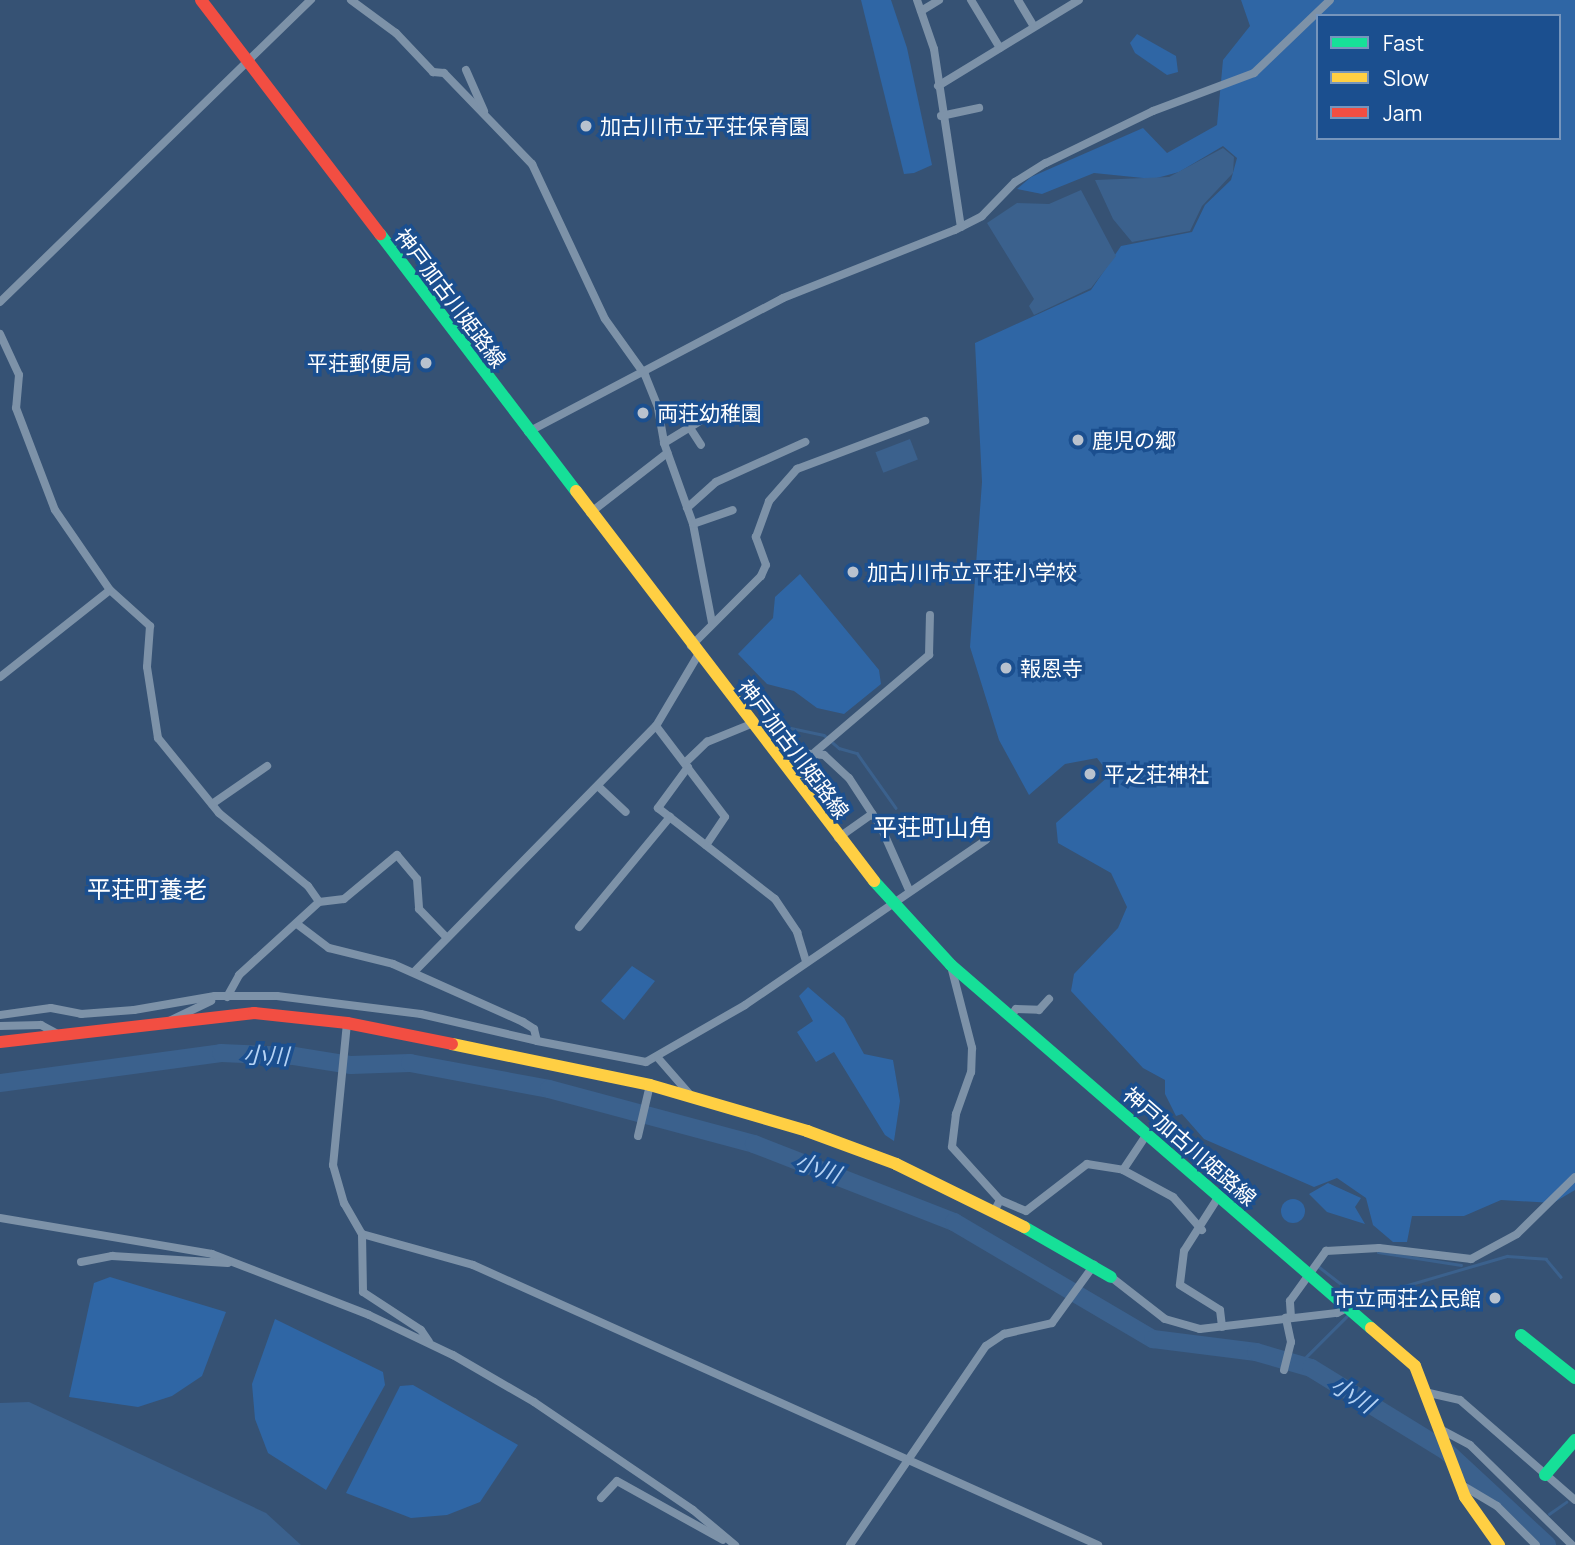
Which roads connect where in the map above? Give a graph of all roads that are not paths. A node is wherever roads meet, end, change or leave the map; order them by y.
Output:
1 (201, 0) edge
2 (311, 0) edge
3 (351, 0) edge
4 (917, 0) edge
5 (939, 0) edge
6 (971, 0) edge
7 (1018, 0) edge
8 (1079, 0) edge
9 (1330, 0) edge
10 (1067, 3) edge
11 (921, 11) junction
12 (1034, 27) junction
13 (1000, 48) junction
14 (248, 63) junction
15 (466, 70) dead end
16 (938, 86) junction
17 (979, 108) dead end
18 (484, 112) junction
19 (941, 116) junction
20 (961, 227) junction
21 (0, 302) edge
22 (0, 334) edge
23 (640, 372) junction
24 (705, 418) dead end
25 (925, 421) dead end
26 (690, 428) junction
27 (528, 432) junction
28 (805, 442) dead end
29 (664, 443) junction
30 (701, 445) dead end
31 (667, 453) junction
32 (687, 508) junction
33 (733, 510) dead end
34 (590, 513) junction
35 (693, 524) junction
36 (110, 590) junction
37 (930, 615) dead end
38 (712, 623) junction
39 (695, 650) junction
40 (0, 677) edge
41 (751, 724) junction
42 (656, 726) junction
43 (772, 751) junction
44 (815, 752) junction
45 (687, 764) junction
46 (267, 766) dead end
47 (600, 788) junction
48 (212, 804) junction
49 (626, 812) dead end
50 (872, 814) junction
51 (670, 817) junction
52 (838, 838) junction
53 (986, 841) dead end
54 (706, 845) junction
55 (909, 890) junction
56 (319, 902) junction
57 (890, 902) junction
58 (297, 924) junction
59 (579, 927) dead end
60 (446, 937) junction
61 (806, 961) junction
62 (951, 965) junction
63 (414, 972) junction
64 (232, 995) junction
65 (1049, 999) dead end
66 (0, 1015) edge
67 (1010, 1017) junction
68 (167, 1022) junction
69 (347, 1023) junction
70 (0, 1026) edge
71 (59, 1035) junction
72 (537, 1041) junction
73 (0, 1042) edge
74 (658, 1058) junction
75 (650, 1085) junction
76 (691, 1096) junction
77 (1147, 1134) junction
78 (638, 1136) dead end
79 (1123, 1170) junction
80 (1575, 1177) edge
81 (1219, 1196) junction
82 (997, 1205) junction
83 (0, 1218) edge
84 (1199, 1227) junction
85 (362, 1234) junction
86 (81, 1262) dead end
87 (232, 1263) junction
88 (1094, 1265) junction
89 (1310, 1274) junction
90 (1111, 1277) joint
91 (1349, 1307) junction
92 (1288, 1317) junction
93 (1222, 1328) junction
94 (1521, 1335) dead end
95 (431, 1344) junction
96 (1284, 1370) dead end
97 (1575, 1378) edge
98 (1429, 1393) junction
99 (1440, 1429) junction
100 (1575, 1440) edge
101 (909, 1459) junction
102 (1545, 1475) junction
103 (1458, 1480) junction
104 (601, 1498) dead end
105 (1575, 1500) edge
106 (733, 1545) edge
107 (850, 1545) edge
108 (1098, 1545) edge
109 (1499, 1545) edge
110 (1536, 1545) edge
111 (1572, 1545) edge

1 - 14 main road, 神戸加古川姫路線
2 - 14 street
3 - 18 street
4 - 11 street
5 - 11 street
6 - 13 street
7 - 12 street
8 - 10 street
9 - 20 street
10 - 12 street
11 - 16 street
12 - 13 street
13 - 16 street
14 - 21 street
14 - 27 main road, 神戸加古川姫路線
15 - 18 street
16 - 19 street
17 - 19 street
18 - 23 street
19 - 20 street
20 - 23 street
22 - 36 street
23 - 27 street
23 - 29 street
24 - 26 street
25 - 38 street
26 - 29 street
26 - 30 street
27 - 34 main road, 神戸加古川姫路線
28 - 32 street
29 - 31 street
31 - 32 street
31 - 34 street
32 - 35 street
33 - 35 street
34 - 39 main road, 神戸加古川姫路線
35 - 38 street
36 - 40 street
36 - 48 street
37 - 44 street
38 - 39 street
39 - 41 main road, 神戸加古川姫路線
39 - 42 street
41 - 43 main road, 神戸加古川姫路線
41 - 45 street
42 - 45 street
42 - 47 street
43 - 44 street
43 - 52 main road, 神戸加古川姫路線
44 - 50 street
45 - 51 street
45 - 54 street
46 - 48 street
47 - 49 street
47 - 60 street
48 - 56 street
50 - 52 street
50 - 55 street
51 - 54 street
51 - 59 street
52 - 57 main road, 神戸加古川姫路線
53 - 55 street
54 - 61 street
55 - 57 street
56 - 58 street
56 - 60 street
57 - 61 street
57 - 62 main road, 神戸加古川姫路線
58 - 63 street
58 - 64 street
60 - 63 street
61 - 74 street
62 - 67 main road, 神戸加古川姫路線
62 - 82 street
63 - 72 street
64 - 66 street
64 - 68 street
64 - 72 street
65 - 67 street
67 - 77 main road, 神戸加古川姫路線
68 - 69 main road
68 - 71 main road
69 - 75 main road
69 - 85 street
70 - 71 street
71 - 73 main road
72 - 74 street
74 - 76 street
75 - 76 main road
75 - 78 street
76 - 82 main road
77 - 79 street
77 - 81 main road, 神戸加古川姫路線
79 - 82 street
79 - 84 street
80 - 89 street
81 - 84 street
81 - 89 main road, 神戸加古川姫路線
82 - 88 main road
83 - 87 street
84 - 93 street
85 - 95 street
85 - 101 street
86 - 87 street
87 - 95 street
88 - 90 main road
88 - 101 street
89 - 91 main road, 神戸加古川姫路線
89 - 92 street
90 - 93 street
91 - 92 street
91 - 98 main road, 神戸加古川姫路線
92 - 93 street
92 - 96 street
94 - 97 main road
95 - 106 street
98 - 99 main road, 神戸加古川姫路線
98 - 102 street
99 - 103 main road, 神戸加古川姫路線
99 - 111 street
100 - 102 main road
101 - 107 street
101 - 108 street
102 - 105 street
103 - 109 main road, 神戸加古川姫路線
103 - 110 street
104 - 106 street

